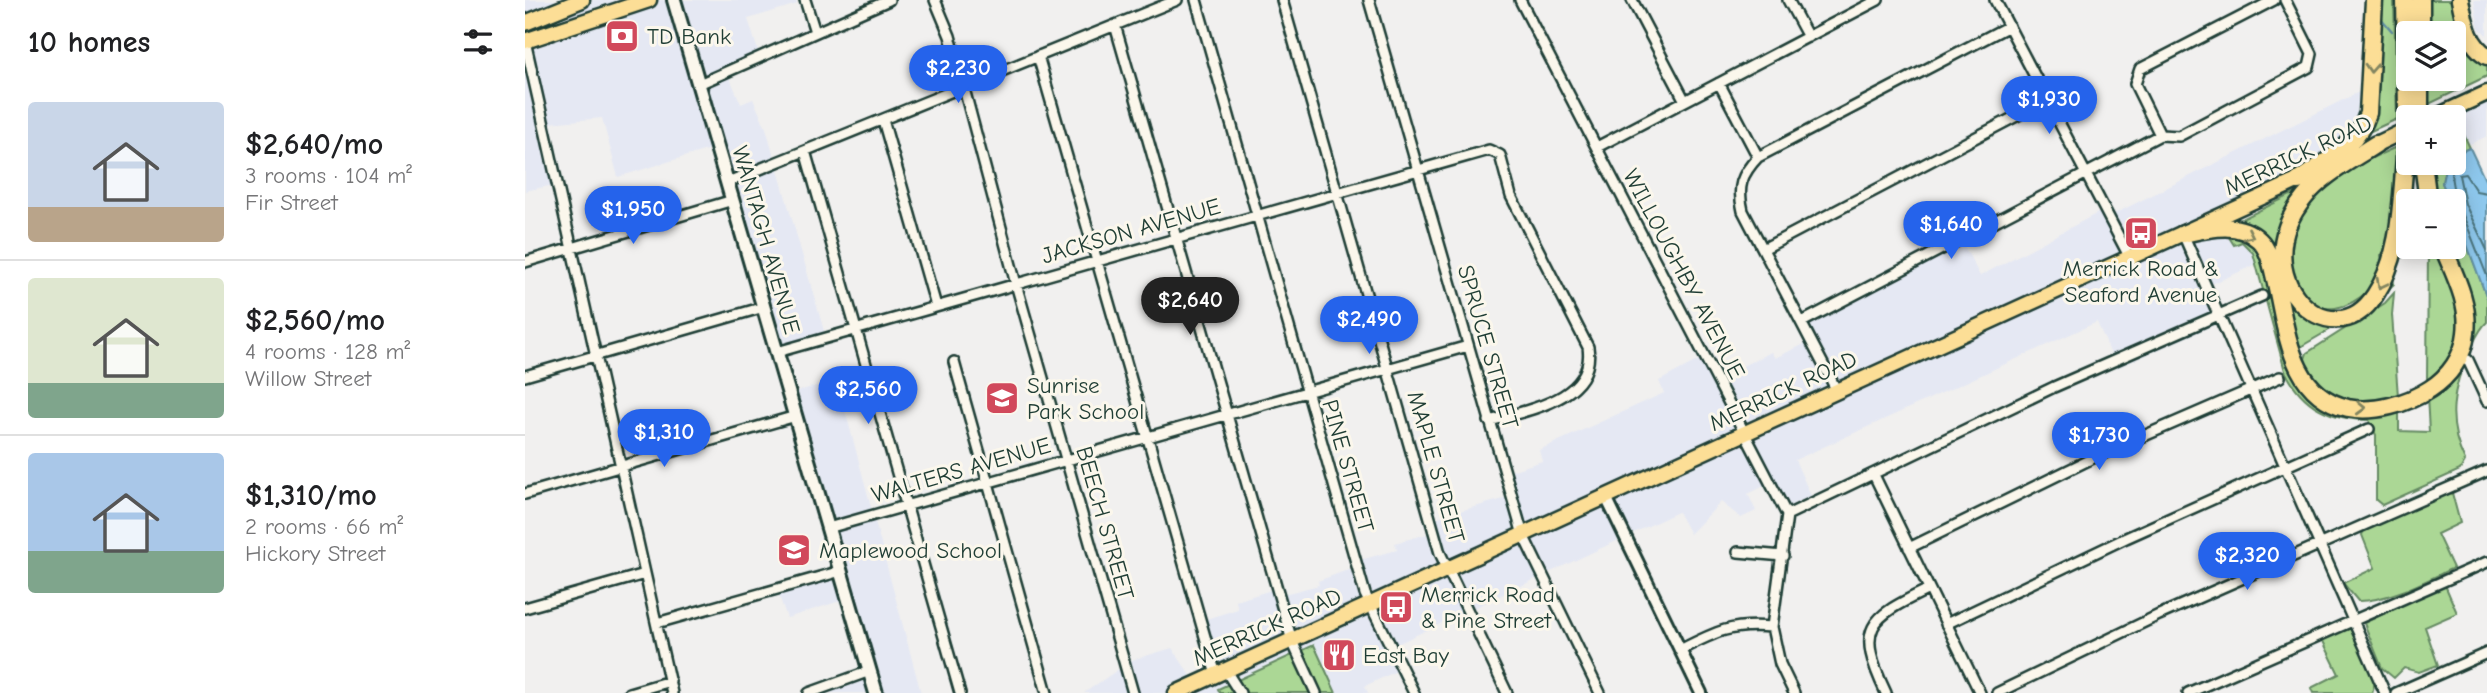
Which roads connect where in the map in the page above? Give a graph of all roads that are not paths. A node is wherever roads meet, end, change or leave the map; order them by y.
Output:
1 (582, 0) edge
2 (649, 0) edge
3 (674, 0) edge
4 (805, 0) edge
5 (890, 0) edge
6 (935, 0) edge
7 (1177, 0) edge
8 (1196, 0) edge
9 (1282, 0) edge
10 (1369, 0) edge
11 (1520, 0) edge
12 (1632, 0) edge
13 (1788, 0) edge
14 (1878, 0) edge
15 (1995, 0) edge
16 (2274, 0) edge
17 (2285, 0) edge
18 (2374, 0) edge
19 (2405, 0) edge
20 (2421, 0) edge
21 (2460, 0) edge
22 (2421, 21) edge
23 (525, 23) edge
24 (1115, 25) junction
25 (2009, 26) junction
26 (815, 32) junction
27 (1808, 37) junction
28 (525, 41) edge
29 (1038, 56) junction
30 (2487, 56) edge
31 (1719, 83) junction
32 (699, 84) junction
33 (962, 87) junction
34 (2487, 93) edge
35 (2047, 100) junction
36 (1685, 101) junction
37 (2416, 105) edge
38 (2461, 105) edge
39 (883, 120) junction
40 (2160, 135) junction
41 (2396, 140) edge
42 (2376, 144) junction
43 (1597, 147) junction
44 (805, 151) junction
45 (1758, 157) junction
46 (1418, 169) junction
47 (2086, 173) junction
48 (2403, 175) edge
49 (2298, 181) junction
50 (727, 182) junction
51 (1337, 192) junction
52 (733, 200) junction
53 (1257, 215) junction
54 (2183, 234) junction
55 (1177, 238) junction
56 (572, 249) junction
57 (1763, 249) junction
58 (2130, 258) junction
59 (2448, 259) edge
60 (1097, 261) junction
61 (525, 262) edge
62 (1016, 284) junction
63 (2262, 296) dead end
64 (936, 306) junction
65 (764, 307) junction
66 (2218, 315) junction
67 (1801, 322) junction
68 (856, 330) junction
69 (1468, 346) junction
70 (777, 352) junction
71 (596, 356) junction
72 (2468, 360) dead end
73 (954, 362) dead end
74 (1388, 368) junction
75 (525, 376) edge
76 (2280, 377) dead end
77 (2251, 390) junction
78 (1307, 391) junction
79 (1837, 391) junction
80 (2487, 401) edge
81 (1227, 414) junction
82 (796, 416) junction
83 (1489, 421) junction
84 (2369, 429) dead end
85 (1746, 432) junction
86 (1147, 437) junction
87 (1067, 460) junction
88 (621, 466) junction
89 (2285, 467) junction
90 (2487, 471) edge
91 (1874, 475) junction
92 (986, 483) junction
93 (525, 494) edge
94 (1606, 497) junction
95 (906, 506) junction
96 (1787, 515) junction
97 (828, 528) junction
98 (1523, 535) junction
99 (2319, 545) junction
100 (1909, 548) junction
101 (1738, 552) dead end
102 (1783, 556) junction
103 (2487, 562) edge
104 (1449, 570) junction
105 (841, 571) junction
106 (645, 573) junction
107 (1929, 589) junction
108 (1370, 605) junction
109 (525, 608) edge
110 (2352, 621) junction
111 (657, 623) junction
112 (1946, 624) junction
113 (1772, 627) junction
114 (1292, 641) junction
115 (1681, 650) junction
116 (2487, 653) edge
117 (870, 671) junction
118 (1221, 673) junction
119 (670, 681) junction
120 (629, 693) edge
121 (673, 693) edge
122 (809, 693) edge
123 (876, 693) edge
124 (960, 693) edge
125 (1047, 693) edge
126 (1133, 693) edge
127 (1176, 693) edge
128 (1240, 693) edge
129 (1316, 693) edge
130 (1414, 693) edge
131 (1507, 693) edge
132 (1599, 693) edge
133 (1702, 693) edge
134 (1794, 693) edge
135 (1886, 693) edge
136 (1980, 693) edge
137 (1997, 693) edge
138 (2188, 693) edge
139 (2385, 693) edge
140 (2396, 693) edge

1 - 23 main road
2 - 28 main road
3 - 32 main road, WANTAGH AVENUE
4 - 26 street
5 - 26 street
6 - 33 street, BEECH STREET
7 - 24 street
8 - 53 street, PINE STREET
9 - 51 street, MAPLE STREET
10 - 46 street, SPRUCE STREET
11 - 43 street, WILLOUGHBY AVENUE
12 - 36 street
13 - 27 street
14 - 27 street
15 - 25 street
16 - 40 street
17 - 40 street
18 -> 49 highway
19 - 37 highway
20 - 22 highway
21 - 30 highway
24 - 29 street
24 - 55 street
25 - 35 street
25 - 45 street
26 - 32 street
27 - 31 street
28 - 56 street
29 - 33 street
29 - 60 street
31 - 36 street
31 - 45 street
32 - 50 main road, WANTAGH AVENUE
33 - 39 street
33 - 62 street, BEECH STREET
34 - 38 main road
35 - 47 street
35 - 57 street
36 - 43 street
39 - 44 street
39 - 64 street
40 - 47 street
41 - 42 main road, MERRICK ROAD
48 -> 42 highway
42 - 49 main road, MERRICK ROAD
43 - 85 street, WILLOUGHBY AVENUE
44 - 50 street
44 - 68 street
45 - 57 street
46 - 51 street, JACKSON AVENUE
46 - 69 street, SPRUCE STREET
46 - 83 street, JACKSON AVENUE
47 - 58 street
47 - 67 street
49 - 54 main road, MERRICK ROAD
50 - 52 main road, WANTAGH AVENUE
51 - 53 street, JACKSON AVENUE
51 - 74 street, MAPLE STREET
52 - 56 street
52 - 65 main road, WANTAGH AVENUE
53 - 55 street, JACKSON AVENUE
53 - 78 street, PINE STREET
54 - 58 main road, MERRICK ROAD
54 -> 59 highway
54 - 66 street
55 - 60 street, JACKSON AVENUE
55 - 81 street
56 - 61 street
56 - 71 street
57 - 67 street
58 - 79 main road, MERRICK ROAD
60 - 62 street, JACKSON AVENUE
60 - 86 street
62 - 64 street, JACKSON AVENUE
62 - 87 street, BEECH STREET
63 - 66 street
64 - 68 street, JACKSON AVENUE
65 - 70 main road, WANTAGH AVENUE
65 - 71 street
66 - 77 street
66 - 91 street
67 - 79 street
68 - 70 street, JACKSON AVENUE
68 - 95 street
69 - 74 street, WALTERS AVENUE
69 - 83 street, SPRUCE STREET
70 - 82 main road, WANTAGH AVENUE
71 - 75 street
71 - 88 street
72 - 80 street
73 - 92 street
74 - 78 street, WALTERS AVENUE
74 - 104 street, MAPLE STREET
76 - 77 street
77 - 89 street
77 - 100 street
78 - 81 street, WALTERS AVENUE
78 - 108 street, PINE STREET
79 - 85 main road, MERRICK ROAD
81 - 86 street, WALTERS AVENUE
81 - 114 street
82 - 88 street
82 - 97 main road, WANTAGH AVENUE
83 - 98 street, SPRUCE STREET
84 - 89 street
85 - 94 main road, MERRICK ROAD
85 - 96 street, WILLOUGHBY AVENUE
86 - 87 street, WALTERS AVENUE
86 - 118 street
87 - 92 street, WALTERS AVENUE
87 - 126 street, BEECH STREET
88 - 93 street
88 - 106 street
89 - 99 street
89 - 112 street
90 - 99 street
91 - 96 street
91 - 100 street
92 - 95 street, WALTERS AVENUE
92 - 125 street
94 - 98 main road, MERRICK ROAD
94 - 115 street
95 - 97 street, WALTERS AVENUE
95 - 124 street
96 - 102 street
97 - 105 main road, WANTAGH AVENUE
98 - 104 main road, MERRICK ROAD
98 - 132 street, SPRUCE STREET
99 - 110 street
99 - 137 street
100 - 107 street
101 - 102 street
102 - 113 street
103 - 110 street
104 - 108 main road, MERRICK ROAD
104 - 131 street, MAPLE STREET
105 - 111 street
105 - 117 main road, WANTAGH AVENUE
106 - 109 street
106 - 111 street
107 - 112 street
107 - 135 street
108 - 114 main road, MERRICK ROAD
108 - 130 street, PINE STREET
110 - 138 street
110 - 139 street
111 - 119 street
112 - 136 street
113 - 115 street
113 - 134 street
114 - 118 main road, MERRICK ROAD
114 - 129 street
115 - 133 street
116 - 140 street
117 - 122 street
117 - 123 main road, WANTAGH AVENUE
118 - 127 main road, MERRICK ROAD
118 - 128 street
119 - 120 street
119 - 121 street

